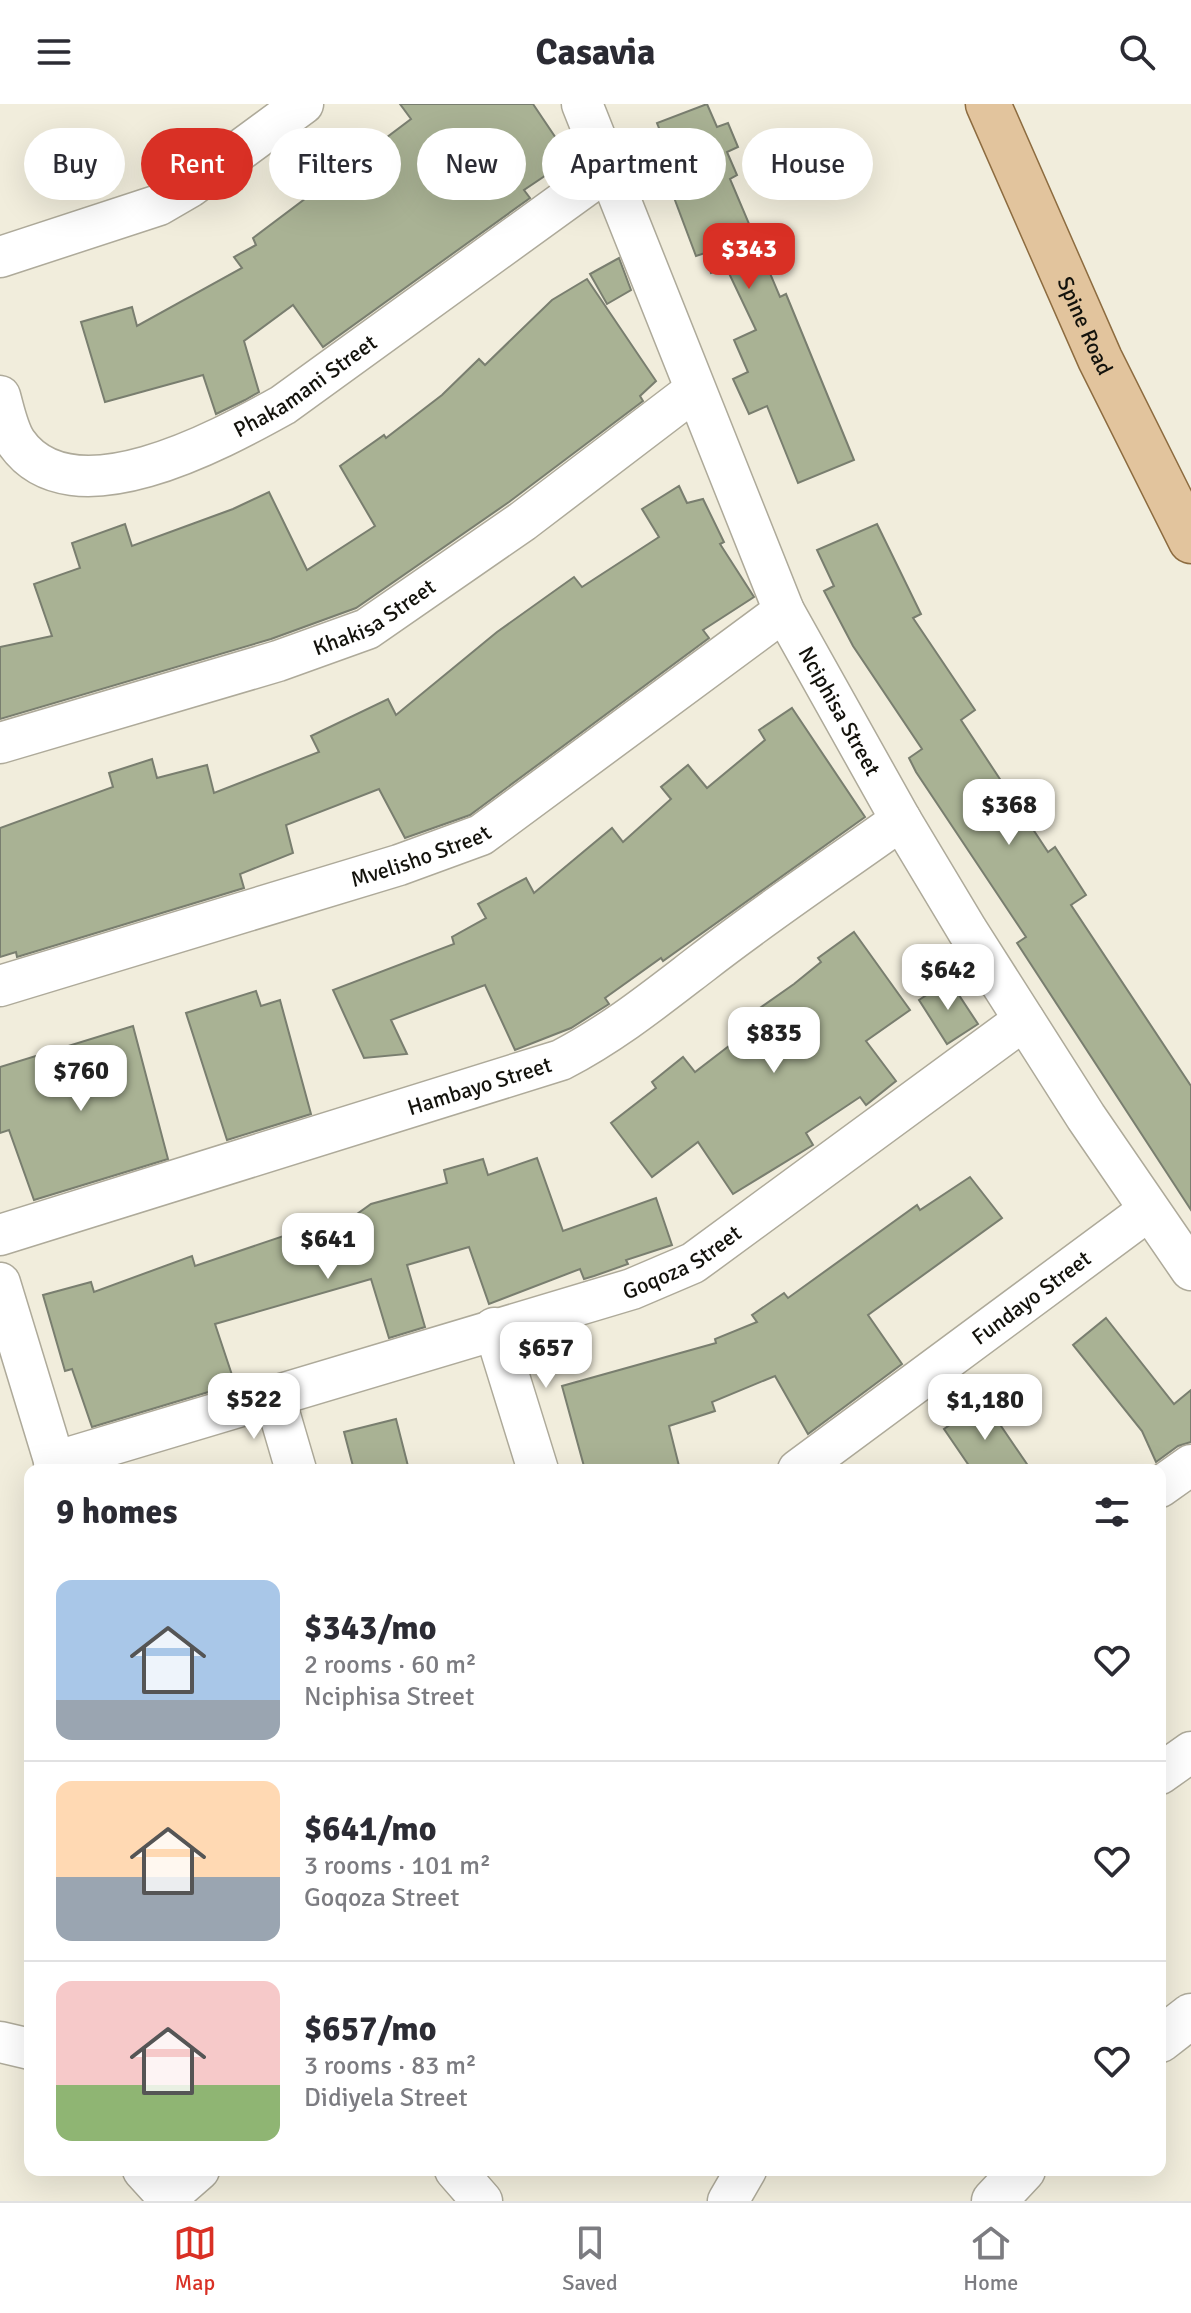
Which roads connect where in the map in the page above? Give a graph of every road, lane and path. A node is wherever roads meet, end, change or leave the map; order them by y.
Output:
1 (303, 104) edge
2 (582, 104) edge
3 (988, 104) edge
4 (591, 128) edge
5 (566, 200) edge
6 (618, 200) edge
7 (0, 257) edge
8 (695, 390) junction
9 (0, 396) edge
10 (1191, 541) edge
11 (784, 611) junction
12 (0, 743) edge
13 (901, 820) junction
14 (0, 986) edge
15 (1024, 1020) junction
16 (1149, 1210) junction
17 (0, 1235) edge
18 (1191, 1270) edge
19 (0, 1283) edge
20 (494, 1328) junction
21 (274, 1395) junction
22 (54, 1464) edge
23 (61, 1464) edge
24 (294, 1464) edge
25 (536, 1464) edge
26 (806, 1464) edge
27 (1191, 1465) edge
28 (1166, 1483) edge
29 (1191, 1752) edge
30 (1166, 1770) edge
31 (1191, 2016) edge
32 (1166, 2035) edge
33 (0, 2042) edge
34 (24, 2048) edge
35 (187, 2176) edge
36 (460, 2176) edge
37 (743, 2176) edge
38 (1017, 2176) edge
39 (161, 2189) edge
40 (482, 2201) edge
41 (728, 2201) edge
42 (994, 2201) edge

1 - 7 street
2 - 4 street, Nciphisa Street
3 - 10 main road, Spine Road
5 - 9 street, Phakamani Street
6 - 8 street, Nciphisa Street
8 - 11 street, Nciphisa Street
8 - 12 street, Khakisa Street
11 - 13 street, Nciphisa Street
11 - 14 street, Mvelisho Street
13 - 15 street, Nciphisa Street
13 - 17 street, Hambayo Street
15 - 16 street, Nciphisa Street
15 - 20 street, Goqoza Street
16 - 18 street, Nciphisa Street
16 - 26 street, Fundayo Street
19 - 22 street
20 - 21 street, Goqoza Street
20 - 25 street
21 - 23 street, Goqoza Street
21 - 24 street
27 - 28 street
29 - 30 street
31 - 32 main road
33 - 34 street
35 - 39 street
36 - 40 street
37 - 41 street
38 - 42 main road

